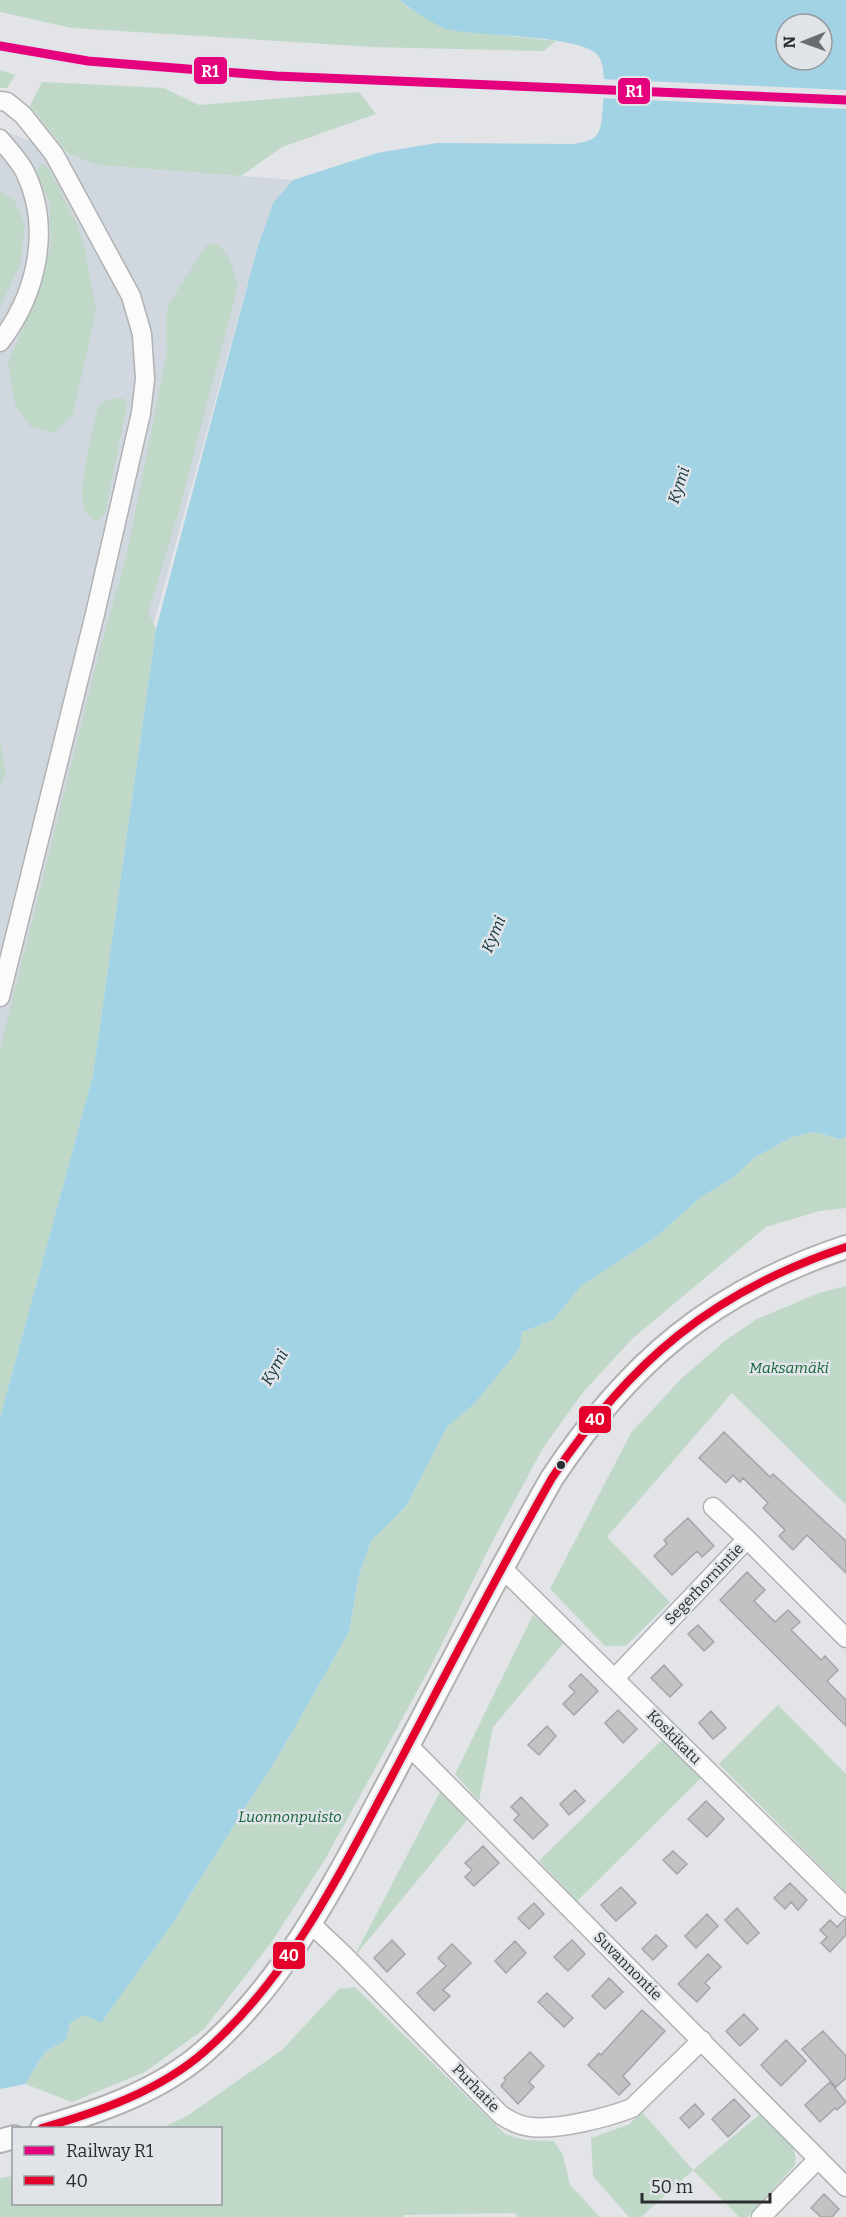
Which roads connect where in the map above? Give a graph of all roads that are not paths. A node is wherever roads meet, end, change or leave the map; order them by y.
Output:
1 (0, 101) edge
2 (0, 139) edge
3 (0, 342) edge
4 (0, 997) edge
5 (846, 1247) edge
6 (713, 1507) dead end
7 (747, 1539) junction
8 (502, 1568) junction
9 (846, 1638) edge
10 (615, 1678) junction
11 (408, 1745) junction
12 (846, 1907) edge
13 (310, 1923) junction
14 (702, 2040) junction
15 (45, 2127) edge
16 (818, 2159) junction
17 (846, 2187) edge
18 (761, 2217) edge

1 - 4 street
2 - 3 street
5 - 8 street
6 - 7 street
7 - 9 street, Segerhornintie
7 - 10 street, Segerhornintie
8 - 10 street, Koskikatu
8 - 11 street
10 - 12 street, Koskikatu
11 - 13 street
11 - 14 street, Suvannontie
13 - 14 street, Purhatie
13 - 15 street
14 - 16 street, Suvannontie
16 - 17 street, Suvannontie
16 - 18 street

